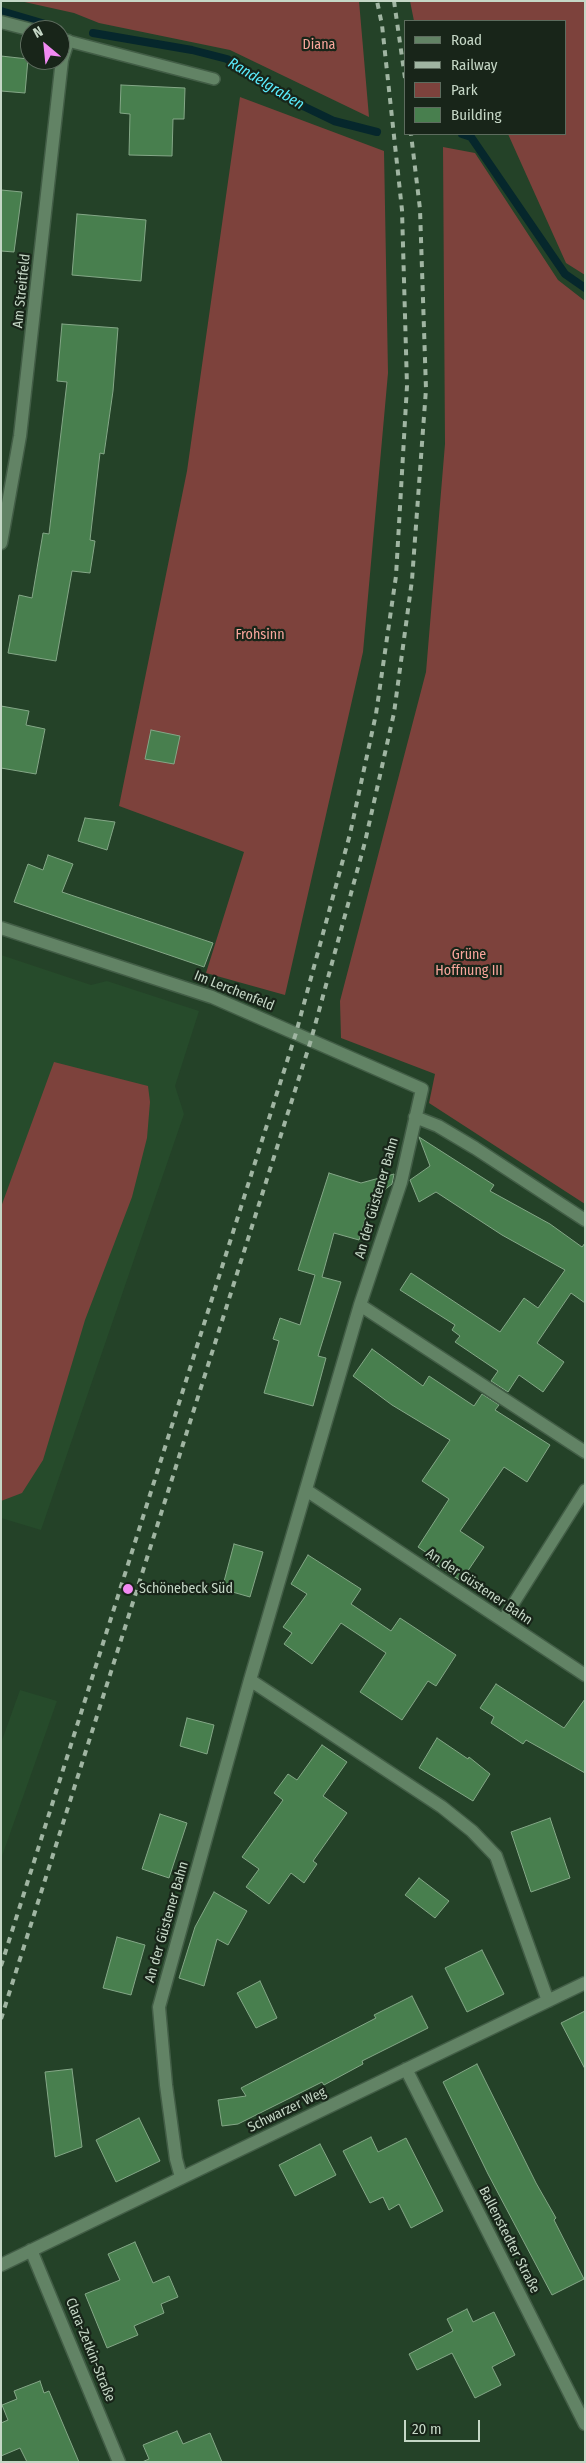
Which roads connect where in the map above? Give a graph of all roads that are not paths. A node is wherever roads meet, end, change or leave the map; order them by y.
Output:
1 (1, 22) edge
2 (20, 27) edge
3 (70, 42) edge
4 (61, 70) edge
5 (214, 79) dead end
6 (1, 543) edge
7 (1, 928) edge
8 (415, 1117) junction
9 (585, 1220) edge
10 (360, 1304) junction
11 (585, 1452) edge
12 (306, 1490) junction
13 (585, 1490) edge
14 (503, 1620) junction
15 (585, 1675) edge
16 (250, 1680) junction
17 (585, 1982) edge
18 (548, 2001) junction
19 (406, 2069) junction
20 (181, 2177) junction
21 (31, 2250) junction
22 (1, 2265) edge
23 (585, 2424) edge
24 (119, 2462) edge

1 - 2 street
3 - 5 lane
4 - 6 street, Am Streitfeld
7 - 8 street, Im Lerchenfeld
8 - 9 street
8 - 10 street, An der Güstener Bahn
10 - 11 street
10 - 12 street, An der Güstener Bahn
12 - 14 street, An der Güstener Bahn
12 - 16 street, An der Güstener Bahn
13 - 14 lane
14 - 15 street, An der Güstener Bahn
16 - 18 street
16 - 20 street, An der Güstener Bahn
17 - 18 street, Schwarzer Weg
18 - 19 street, Schwarzer Weg
19 - 20 street, Schwarzer Weg
19 - 23 street, Ballenstedter Straße
20 - 21 street, Schwarzer Weg
21 - 22 street, Schwarzer Weg
21 - 24 street, Clara-Zetkin-Straße

